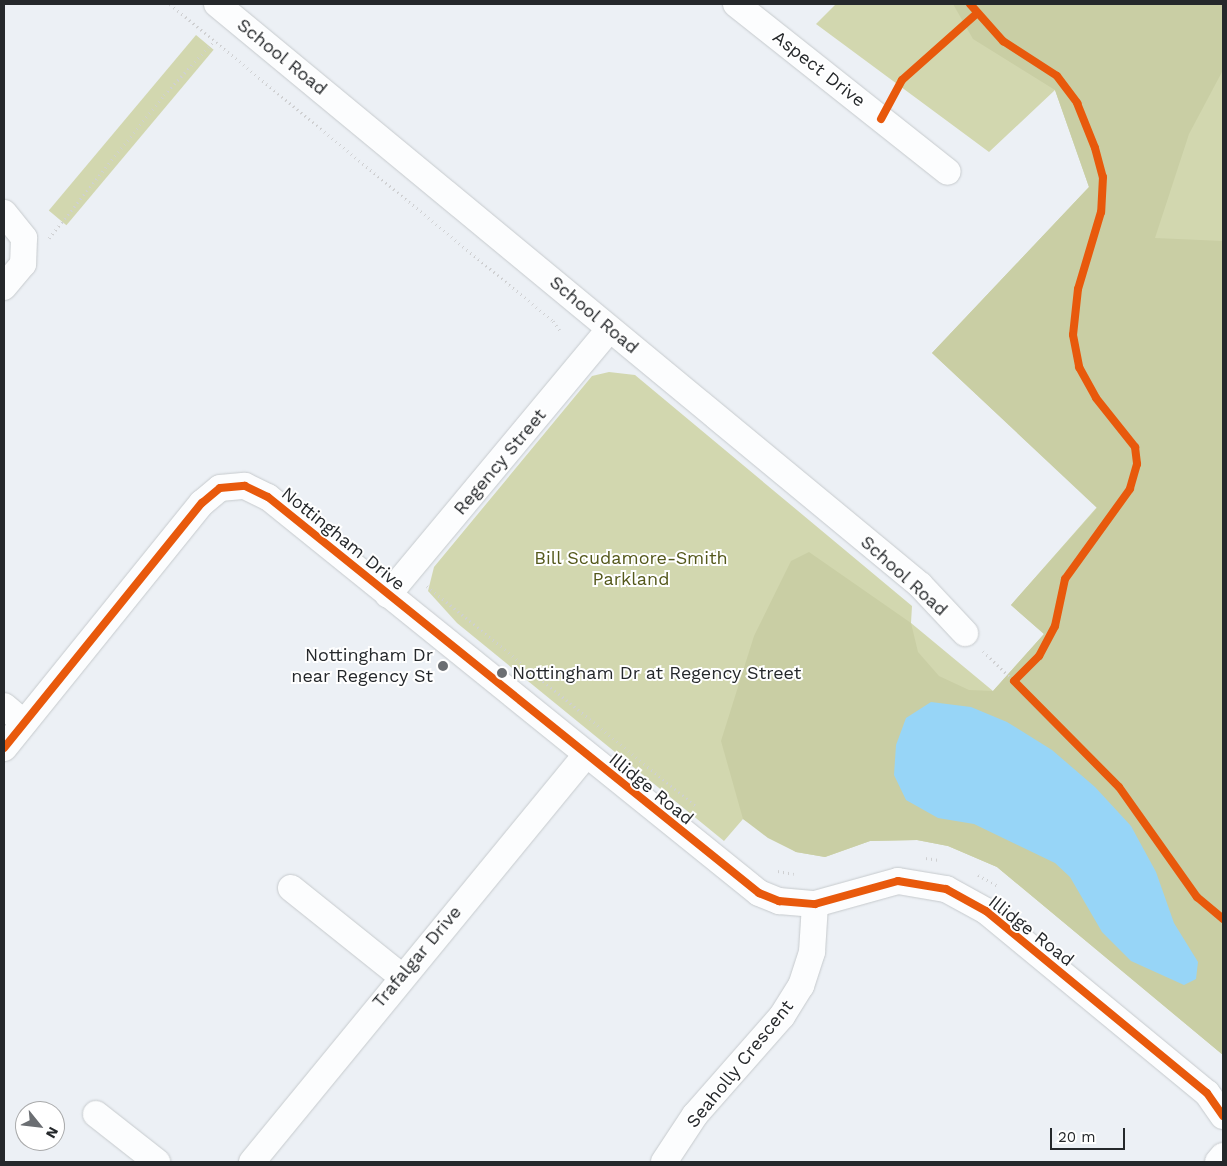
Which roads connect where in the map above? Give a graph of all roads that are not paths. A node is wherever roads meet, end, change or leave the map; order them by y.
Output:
1 (217, 4) edge
2 (736, 4) edge
3 (948, 172) dead end
4 (4, 213) edge
5 (4, 287) edge
6 (610, 329) junction
7 (388, 595) junction
8 (965, 633) road end
9 (4, 706) edge
10 (24, 722) junction
11 (4, 748) edge
12 (586, 755) junction
13 (291, 888) dead end
14 (815, 904) junction
15 (401, 976) junction
16 (96, 1114) dead end
17 (1223, 1116) edge
18 (1223, 1156) edge
19 (157, 1162) edge
20 (252, 1162) edge
21 (664, 1162) edge
22 (1218, 1162) edge

1 - 6 street, School Road
2 - 3 street, Aspect Drive
4 - 5 street
6 - 7 street, Regency Street
6 - 8 street, School Road
7 - 10 street, Nottingham Drive
7 - 12 street, Nottingham Drive
9 - 10 street
10 - 11 street, Nottingham Drive
12 - 14 street, Illidge Road
12 - 15 street, Trafalgar Drive
13 - 15 street
14 - 17 street, Illidge Road
14 - 21 street, Seaholly Crescent
15 - 20 street, Trafalgar Drive
16 - 19 street
18 - 22 street

